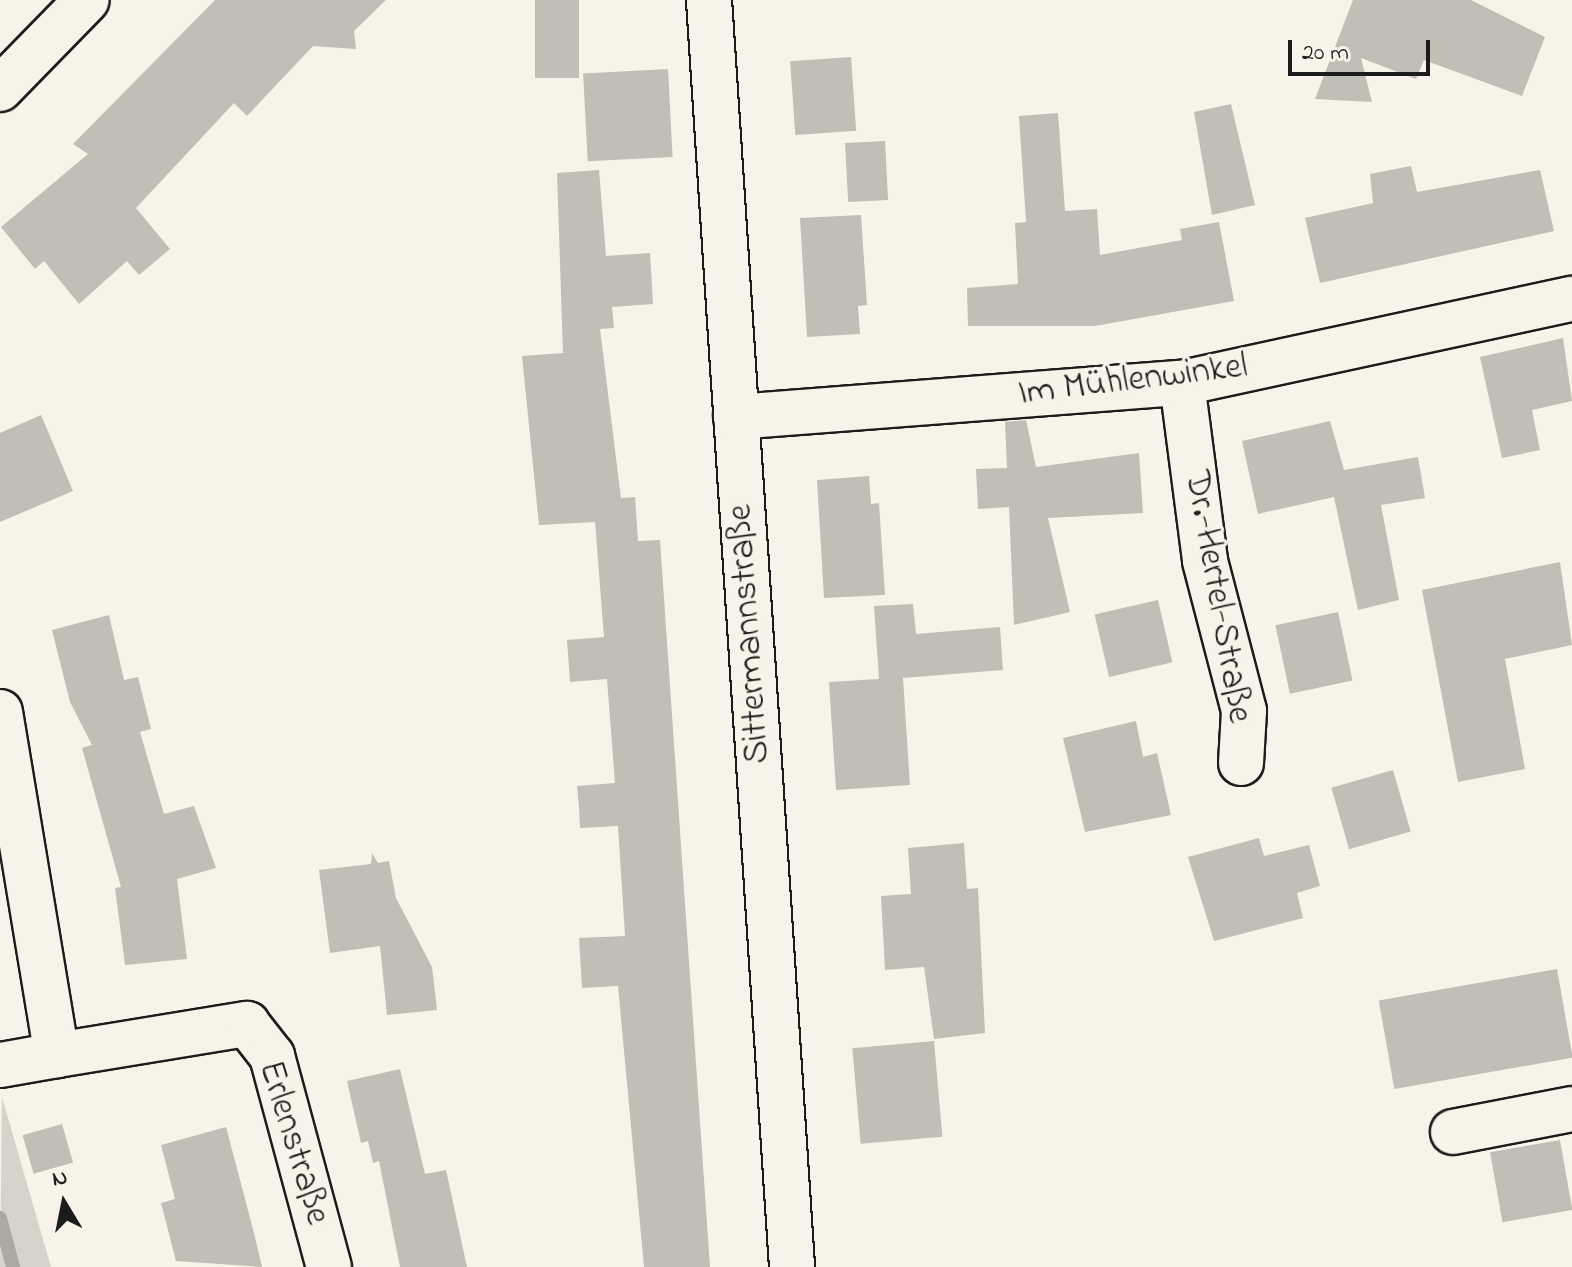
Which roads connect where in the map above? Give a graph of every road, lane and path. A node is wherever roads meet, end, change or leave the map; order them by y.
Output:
1 (87, 0) edge
2 (709, 0) edge
3 (0, 89) edge
4 (1572, 299) edge
5 (1182, 383) junction
6 (736, 417) junction
7 (0, 712) edge
8 (1241, 763) dead end
9 (57, 1055) junction
10 (0, 1065) edge
11 (1572, 1109) edge
12 (1453, 1132) dead end
13 (329, 1267) edge
14 (792, 1267) edge

1 - 3 street
2 - 6 street, Sittermannstraße
4 - 5 street, Im Mühlenwinkel
5 - 6 street, Im Mühlenwinkel
5 - 8 street, Dr.-Hertel-Straße
6 - 14 street, Sittermannstraße
7 - 9 street
9 - 10 street
9 - 13 street, Erlenstraße
11 - 12 street

